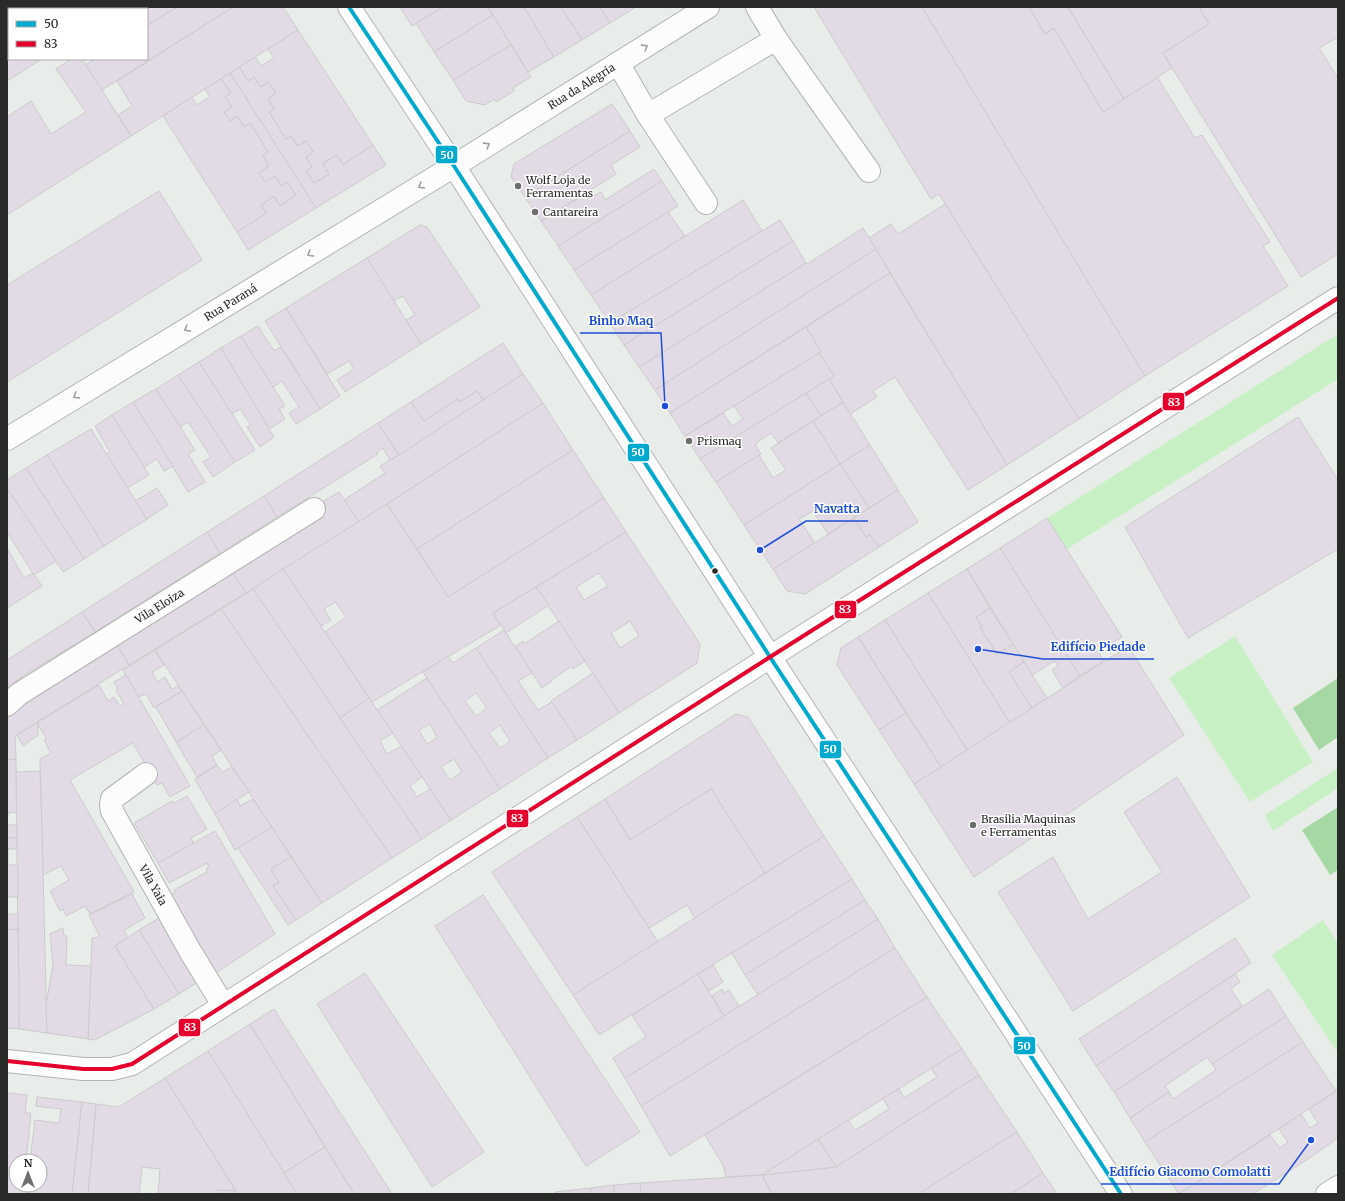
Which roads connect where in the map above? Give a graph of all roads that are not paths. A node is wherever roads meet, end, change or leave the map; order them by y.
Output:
1 (349, 7) edge
2 (708, 7) edge
3 (757, 7) edge
4 (776, 38) junction
5 (618, 63) junction
6 (648, 115) junction
7 (454, 166) junction
8 (869, 171) dead end
9 (706, 203) dead end
10 (1338, 298) edge
11 (7, 439) edge
12 (314, 509) dead end
13 (770, 657) junction
14 (7, 705) edge
15 (146, 774) dead end
16 (223, 1005) junction
17 (7, 1060) edge
18 (1338, 1187) edge
19 (1121, 1194) edge
20 (1327, 1194) edge

1 - 7 street
5 -> 2 street, Rua da Alegria
3 - 4 street
4 - 6 street
4 - 8 street
5 - 6 street
7 -> 5 street, Rua da Alegria
6 - 9 street
7 -> 11 street, Rua Paraná
7 - 13 street
10 - 13 street
12 - 14 street, Vila Eloiza
13 - 16 street
13 - 19 street
15 - 16 street, Vila Yaia
16 - 17 street
18 - 20 street

